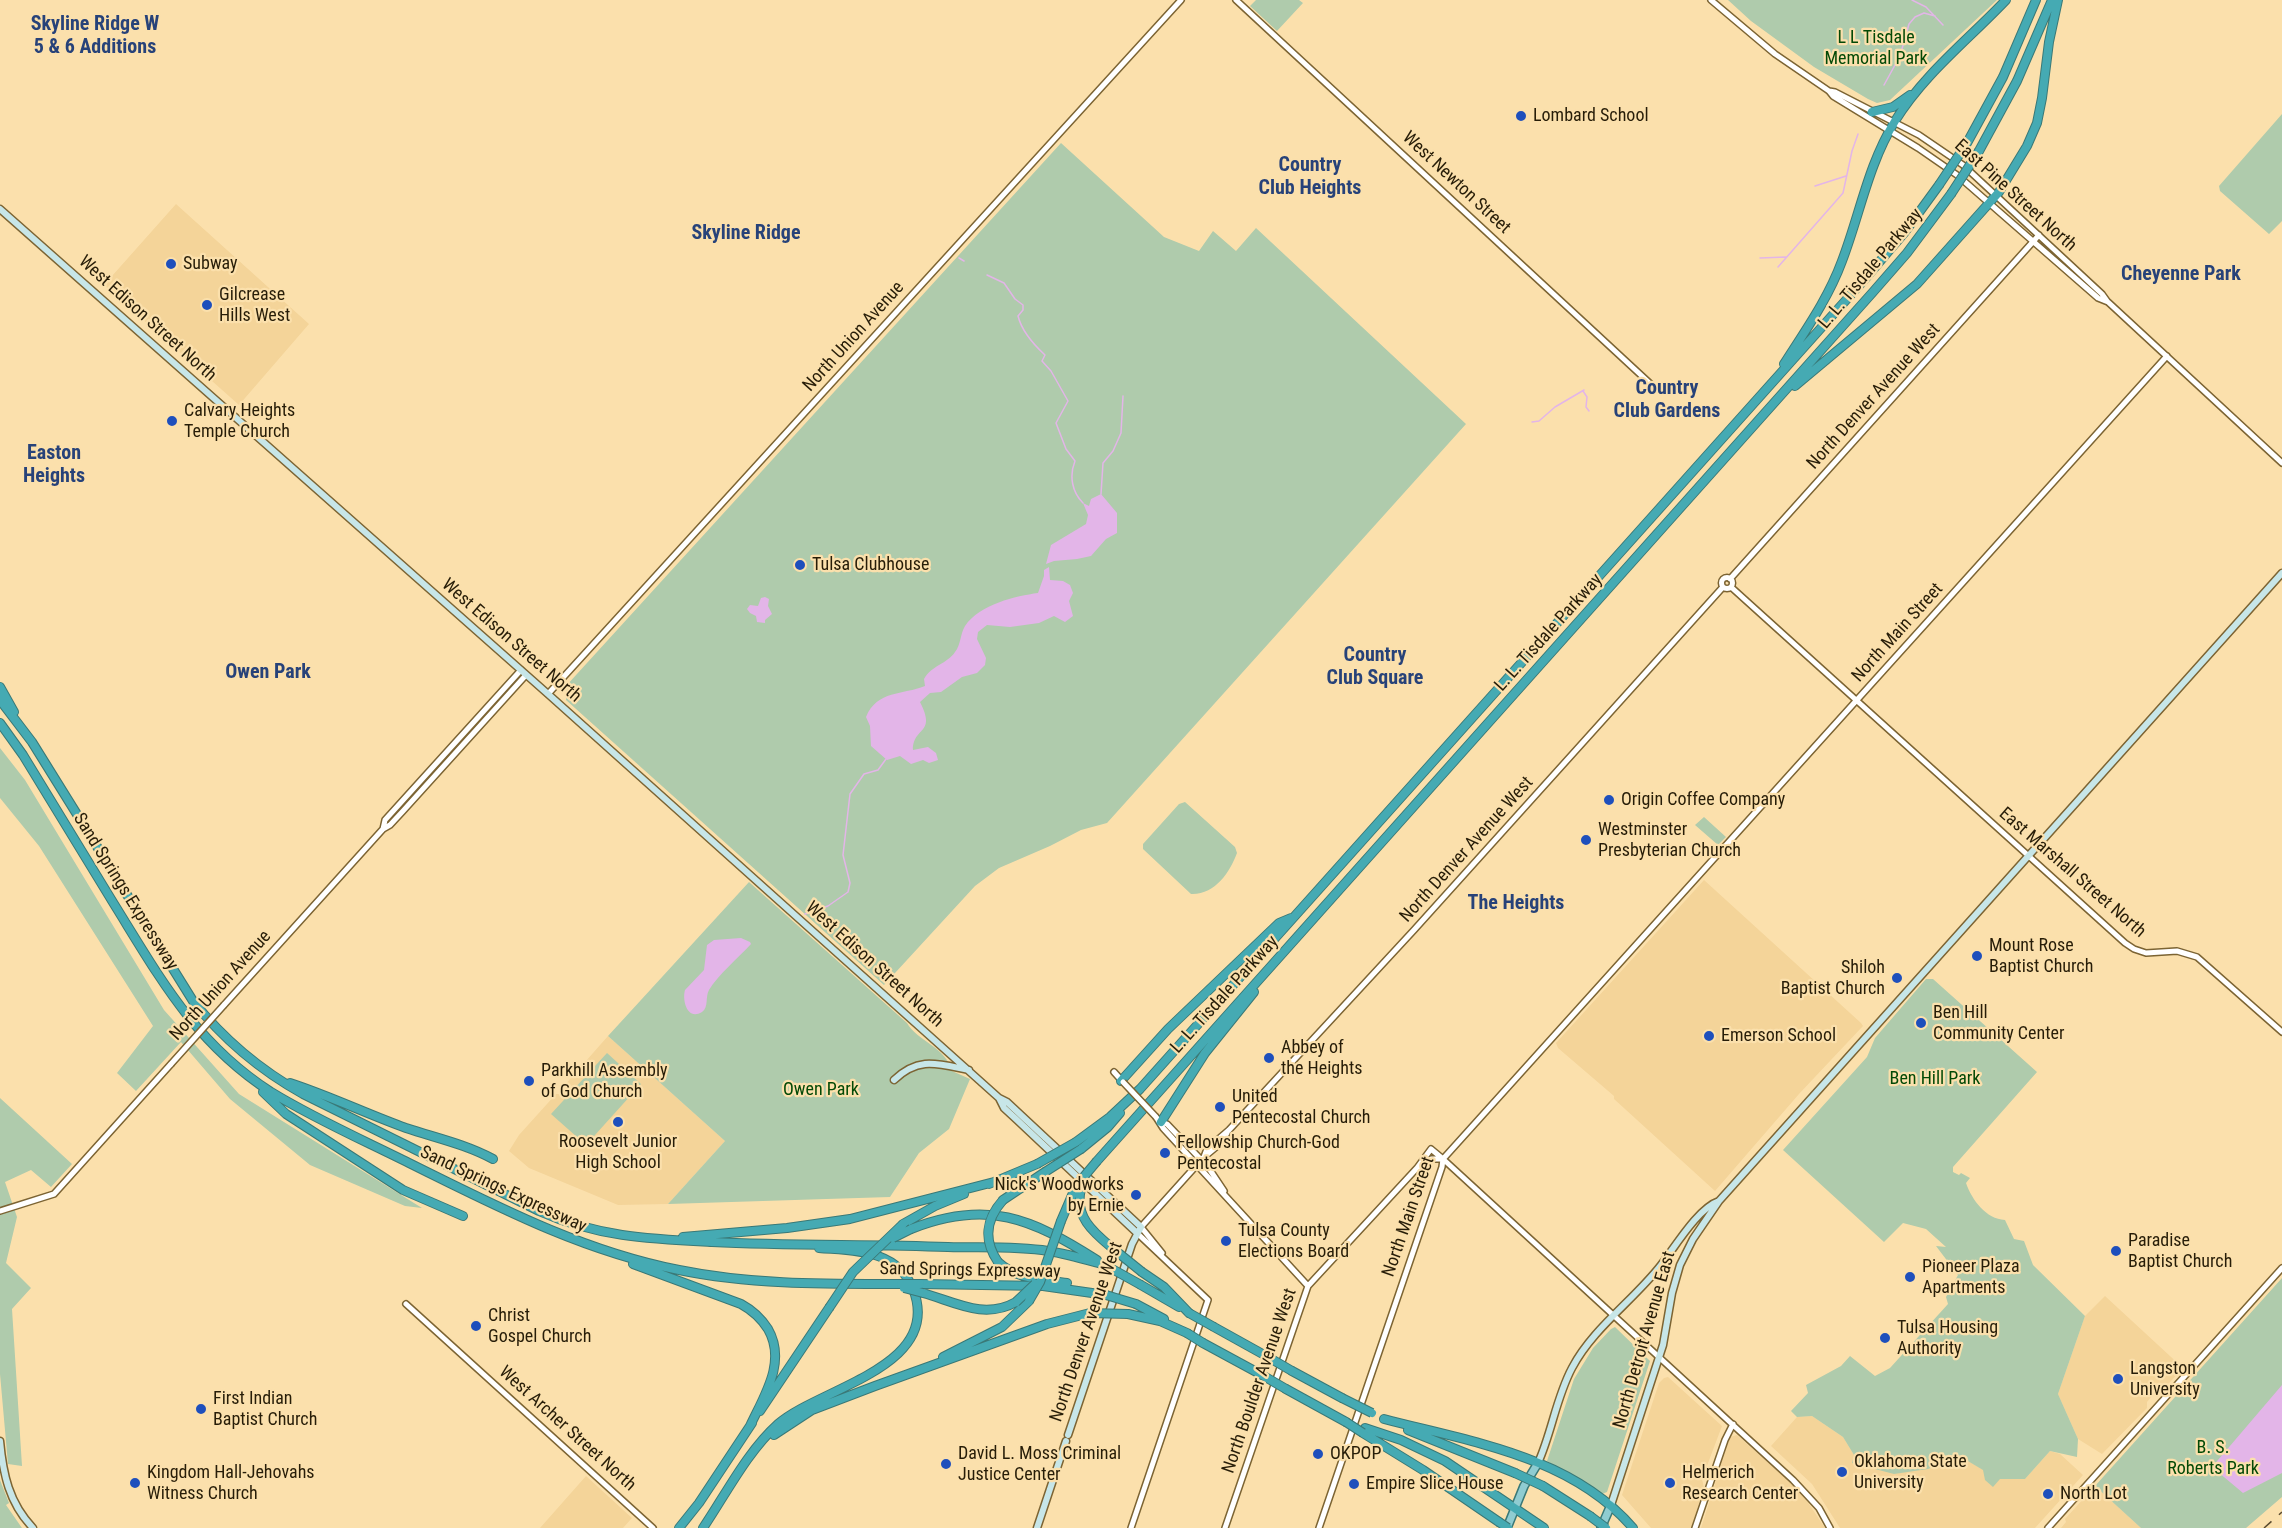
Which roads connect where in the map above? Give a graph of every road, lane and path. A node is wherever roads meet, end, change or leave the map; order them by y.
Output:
1 (1181, 0) edge
2 (1236, 0) edge
3 (1711, 0) edge
4 (2006, 0) edge
5 (2036, 0) edge
6 (2052, 0) edge
7 (2058, 0) edge
8 (1919, 88) junction
9 (1828, 91) junction
10 (1872, 112) junction
11 (1894, 122) junction
12 (1890, 131) junction
13 (1996, 195) junction
14 (1990, 203) junction
15 (0, 209) edge
16 (2037, 238) junction
17 (2167, 356) junction
18 (1772, 384) junction
19 (1656, 388) dead end
20 (1778, 400) junction
21 (2282, 463) edge
22 (2282, 573) edge
23 (1730, 579) junction
24 (1723, 587) junction
25 (1731, 587) junction
26 (524, 672) junction
27 (0, 687) edge
28 (548, 694) junction
29 (0, 700) edge
30 (1857, 701) junction
31 (0, 723) edge
32 (32, 742) junction
33 (2028, 856) junction
34 (1295, 916) junction
35 (1286, 950) junction
36 (2282, 1032) edge
37 (969, 1070) junction
38 (1114, 1072) dead end
39 (245, 1074) junction
40 (277, 1079) junction
41 (894, 1080) dead end
42 (1122, 1081) junction
43 (1158, 1119) junction
44 (1078, 1146) junction
45 (493, 1159) dead end
46 (1443, 1159) junction
47 (1201, 1160) junction
48 (1097, 1161) junction
49 (1417, 1168) junction
50 (994, 1182) junction
51 (1719, 1201) junction
52 (0, 1211) edge
53 (463, 1216) dead end
54 (907, 1226) junction
55 (1139, 1230) junction
56 (651, 1239) junction
57 (754, 1244) junction
58 (590, 1246) junction
59 (1106, 1265) junction
60 (1045, 1267) junction
61 (2282, 1268) edge
62 (903, 1286) junction
63 (1308, 1286) junction
64 (1106, 1295) junction
65 (406, 1304) dead end
66 (1189, 1312) junction
67 (1614, 1316) junction
68 (1187, 1333) junction
69 (1195, 1338) junction
70 (1659, 1357) junction
71 (918, 1370) junction
72 (1733, 1424) junction
73 (750, 1426) junction
74 (1364, 1431) junction
75 (1430, 1435) junction
76 (0, 1441) edge
77 (755, 1451) junction
78 (1538, 1463) junction
79 (1611, 1505) junction
80 (1515, 1507) junction
81 (33, 1528) edge
82 (653, 1528) edge
83 (679, 1528) edge
84 (703, 1528) edge
85 (1037, 1528) edge
86 (1131, 1528) edge
87 (1225, 1528) edge
88 (1319, 1528) edge
89 (1508, 1528) edge
90 (1544, 1528) edge
91 (1600, 1528) edge
92 (1606, 1528) edge
93 (1633, 1528) edge
94 (1695, 1528) edge
95 (1830, 1528) edge
96 (2048, 1528) edge

1 - 28 street, North Union Avenue
2 - 19 street, West Newton Street
3 - 9 street
4 - 8 highway
5 - 18 highway, L. L. Tisdale Parkway, bridge
6 - 20 highway, L. L. Tisdale Parkway, bridge
7 - 13 highway
8 - 10 highway
8 - 11 highway
9 - 10 street, East Pine Street North
9 - 12 street, East Pine Street North
10 - 11 street, East Pine Street North
11 - 12 highway
11 - 13 street, East Pine Street North
12 - 14 street, East Pine Street North
12 - 18 highway
13 - 14 highway
13 - 16 street, East Pine Street North
14 - 16 street, East Pine Street North
14 - 20 highway
15 - 26 main road, West Edison Street North
16 - 17 street, East Pine Street North
16 - 23 street, North Denver Avenue West
17 - 21 street, East Pine Street North
17 - 30 street, North Main Street
18 - 34 highway, L. L. Tisdale Parkway
20 - 35 highway, L. L. Tisdale Parkway
22 - 33 main road
23 - 24 street
23 - 25 street
24 - 25 street
24 - 47 street, North Denver Avenue West
25 - 30 street, East Marshall Street North
26 - 28 main road, West Edison Street North
26 - 52 street, North Union Avenue, bridge
27 - 32 highway
28 - 37 main road, West Edison Street North
29 - 32 highway, Sand Springs Expressway
30 - 33 street, East Marshall Street North
30 - 46 street, North Main Street
31 - 39 highway, Sand Springs Expressway
32 - 40 highway, Sand Springs Expressway
33 - 36 street, East Marshall Street North
33 - 51 main road
34 - 42 highway
34 - 44 highway, L. L. Tisdale Parkway
35 - 43 highway
35 - 48 highway, L. L. Tisdale Parkway
37 - 41 main road
37 - 55 main road, West Edison Street North
38 - 42 street
39 - 53 highway
39 - 58 highway, Sand Springs Expressway
40 - 45 highway
40 - 56 highway, Sand Springs Expressway
42 - 43 street, bridge
43 - 47 street
44 - 50 highway, bridge
44 - 64 highway, bridge
46 - 49 street, North Boulder Avenue West
46 - 49 street
46 - 67 street
46 - 88 street, North Main Street
47 - 55 street, North Denver Avenue West
47 - 63 street
48 - 60 highway, L. L. Tisdale Parkway, bridge
48 - 66 highway, bridge
49 - 63 street, North Boulder Avenue West
50 - 54 highway
50 - 56 highway
51 - 67 main road
51 - 70 main road, North Detroit Avenue East
54 - 59 highway
54 - 73 highway, bridge
55 - 69 street, West Edison Street North
55 - 85 main road, North Denver Avenue West
56 - 57 highway, Sand Springs Expressway
57 - 59 highway, Sand Springs Expressway
57 - 77 highway
58 - 62 highway, Sand Springs Expressway
58 - 73 highway
59 - 66 highway, bridge
60 - 62 highway, bridge
60 - 71 highway, bridge
61 - 96 street
62 - 64 highway, Sand Springs Expressway, bridge
63 - 87 street, North Boulder Avenue West
64 - 68 highway, Sand Springs Expressway, bridge
65 - 82 street, West Archer Street North
66 - 75 highway, bridge
67 - 70 street
67 - 78 main road
68 - 69 highway, bridge
68 - 71 highway, bridge
69 - 74 highway, bridge
69 - 86 street
70 - 72 street
70 - 79 main road, North Detroit Avenue East
71 - 77 highway
72 - 94 street
72 - 95 street
73 - 83 highway
74 - 80 highway
74 - 89 highway, bridge
75 - 78 highway
75 - 92 highway, bridge
76 - 81 main road
77 - 84 highway
78 - 79 highway
78 - 80 main road
79 - 91 main road, North Detroit Avenue East
79 - 93 highway
80 - 89 main road
80 - 90 highway

